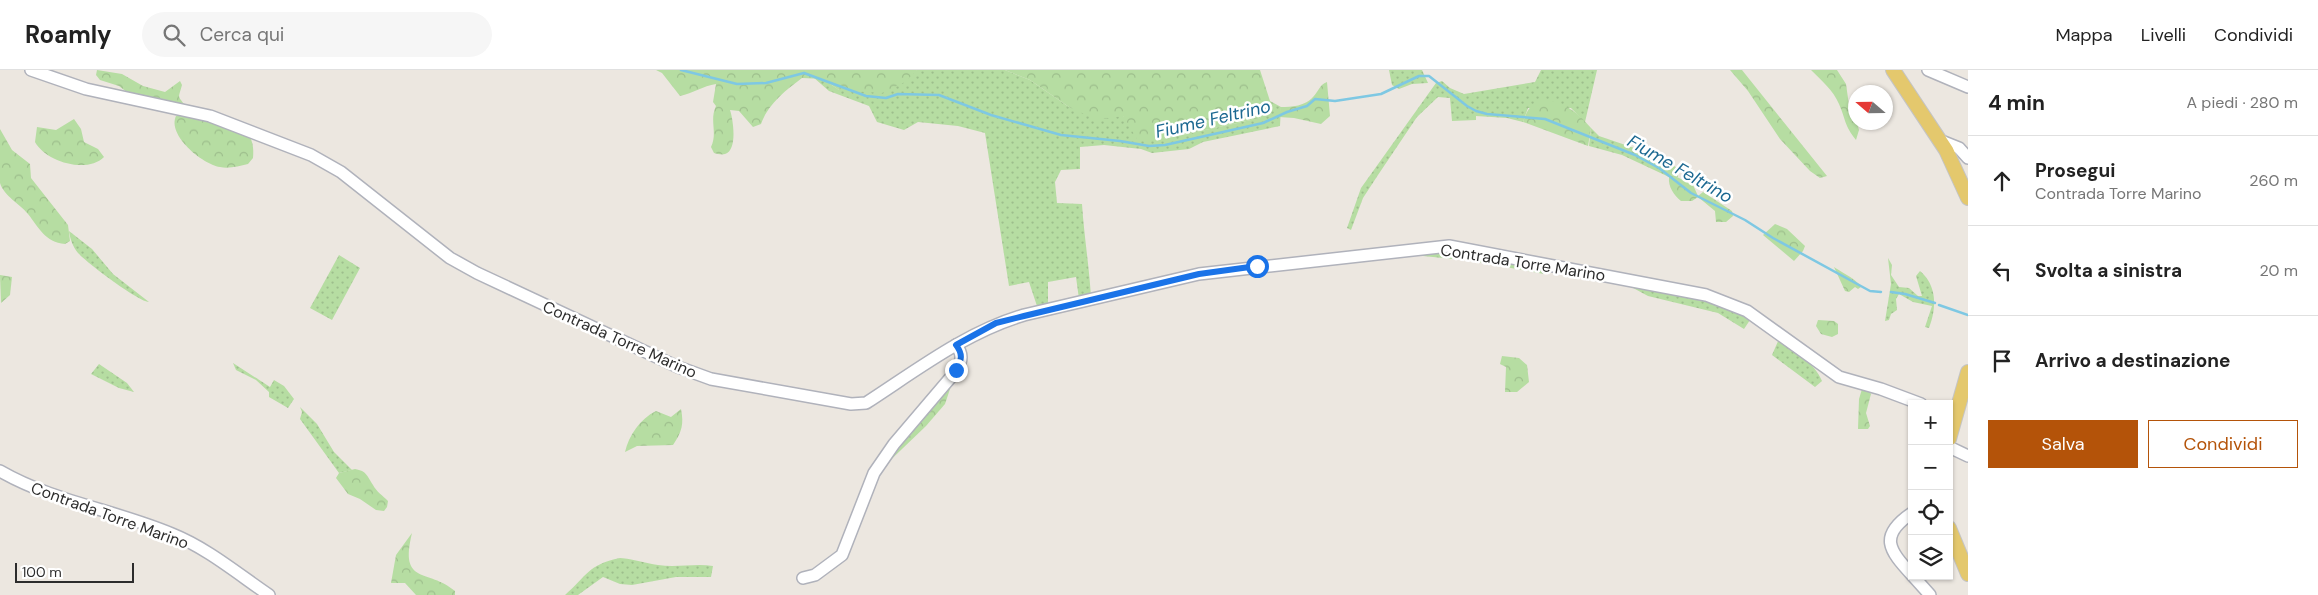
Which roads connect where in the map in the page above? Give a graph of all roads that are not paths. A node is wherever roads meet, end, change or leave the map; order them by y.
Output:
1 (32, 70) edge
2 (1893, 70) edge
3 (1928, 70) edge
4 (1968, 87) edge
5 (1939, 140) junction
6 (1968, 158) edge
7 (1968, 198) edge
8 (956, 345) junction
9 (1968, 372) edge
10 (1910, 400) edge
11 (1963, 401) edge
12 (1953, 415) edge
13 (1953, 449) edge
14 (1968, 456) edge
15 (0, 471) edge
16 (1908, 517) edge
17 (1952, 535) edge
18 (1908, 571) edge
19 (1968, 574) edge
20 (804, 578) dead end
21 (1916, 580) edge
22 (269, 595) edge
23 (1930, 595) edge

1 - 8 street, Contrada Torre Marino
2 - 5 main road
3 - 4 street
5 - 6 street
5 - 7 main road
8 - 10 street, Contrada Torre Marino
8 - 20 street
9 - 11 main road
11 - 12 main road
13 - 14 street
15 - 22 street, Contrada Torre Marino
16 - 18 street
17 - 19 main road
21 - 23 street

